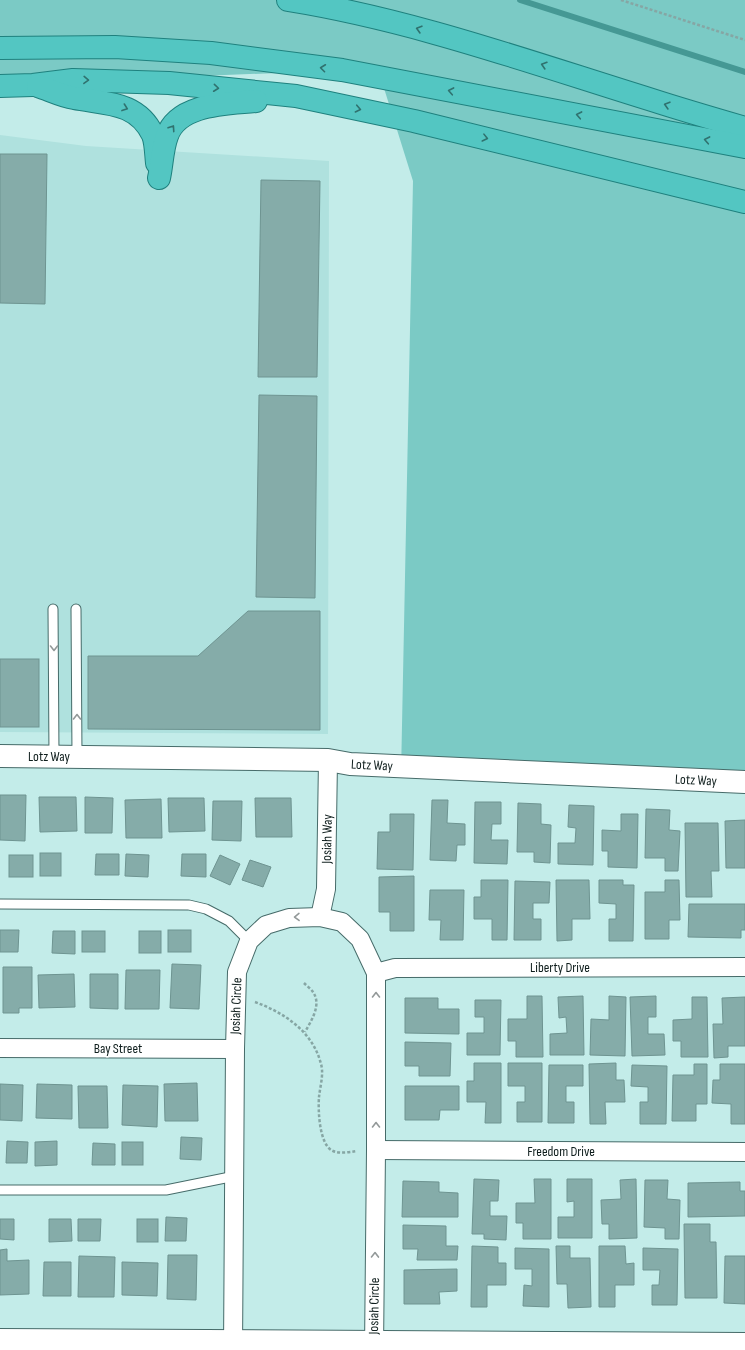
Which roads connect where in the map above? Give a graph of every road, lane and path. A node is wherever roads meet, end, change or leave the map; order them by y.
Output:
1 (288, 0) edge
2 (622, 0) edge
3 (745, 40) edge
4 (0, 48) edge
5 (33, 85) junction
6 (0, 86) edge
7 (296, 96) junction
8 (745, 128) edge
9 (745, 147) edge
10 (745, 202) edge
11 (53, 609) dead end
12 (76, 609) dead end
13 (0, 756) edge
14 (54, 756) junction
15 (77, 756) junction
16 (328, 760) junction
17 (745, 782) edge
18 (0, 904) edge
19 (320, 917) junction
20 (249, 941) junction
21 (745, 967) edge
22 (376, 973) junction
23 (304, 983) dead end
24 (251, 1000) dead end
25 (305, 1032) junction
26 (0, 1048) edge
27 (235, 1049) junction
28 (369, 1151) junction
29 (745, 1152) edge
30 (235, 1176) junction
31 (0, 1190) edge
32 (0, 1340) edge
33 (745, 1344) edge
34 (120, 1345) edge
35 (233, 1345) edge
36 (374, 1346) edge

8 -> 1 highway
2 - 3 path
9 -> 4 highway
5 - 6 highway
5 -> 7 highway
5 -> 7 highway
7 -> 10 highway
11 -> 14 lane
15 -> 12 lane
13 - 14 street, Lotz Way
14 - 15 street, Lotz Way
15 - 16 street, Lotz Way
16 - 17 street, Lotz Way
16 - 19 street, Josiah Way
18 - 20 lane
19 -> 20 street, Josiah Circle
19 - 22 street, Josiah Circle
20 - 27 street, Josiah Circle
21 - 22 street, Liberty Drive
28 -> 22 street, Josiah Circle
23 - 25 path
24 - 25 path
25 - 28 path
26 - 27 street, Bay Street
27 - 30 street, Josiah Circle
28 - 29 street, Freedom Drive
36 -> 28 street, Josiah Circle
30 - 31 lane
30 - 35 street, Josiah Circle
32 - 34 street
33 - 36 street
34 - 35 street
35 - 36 street

